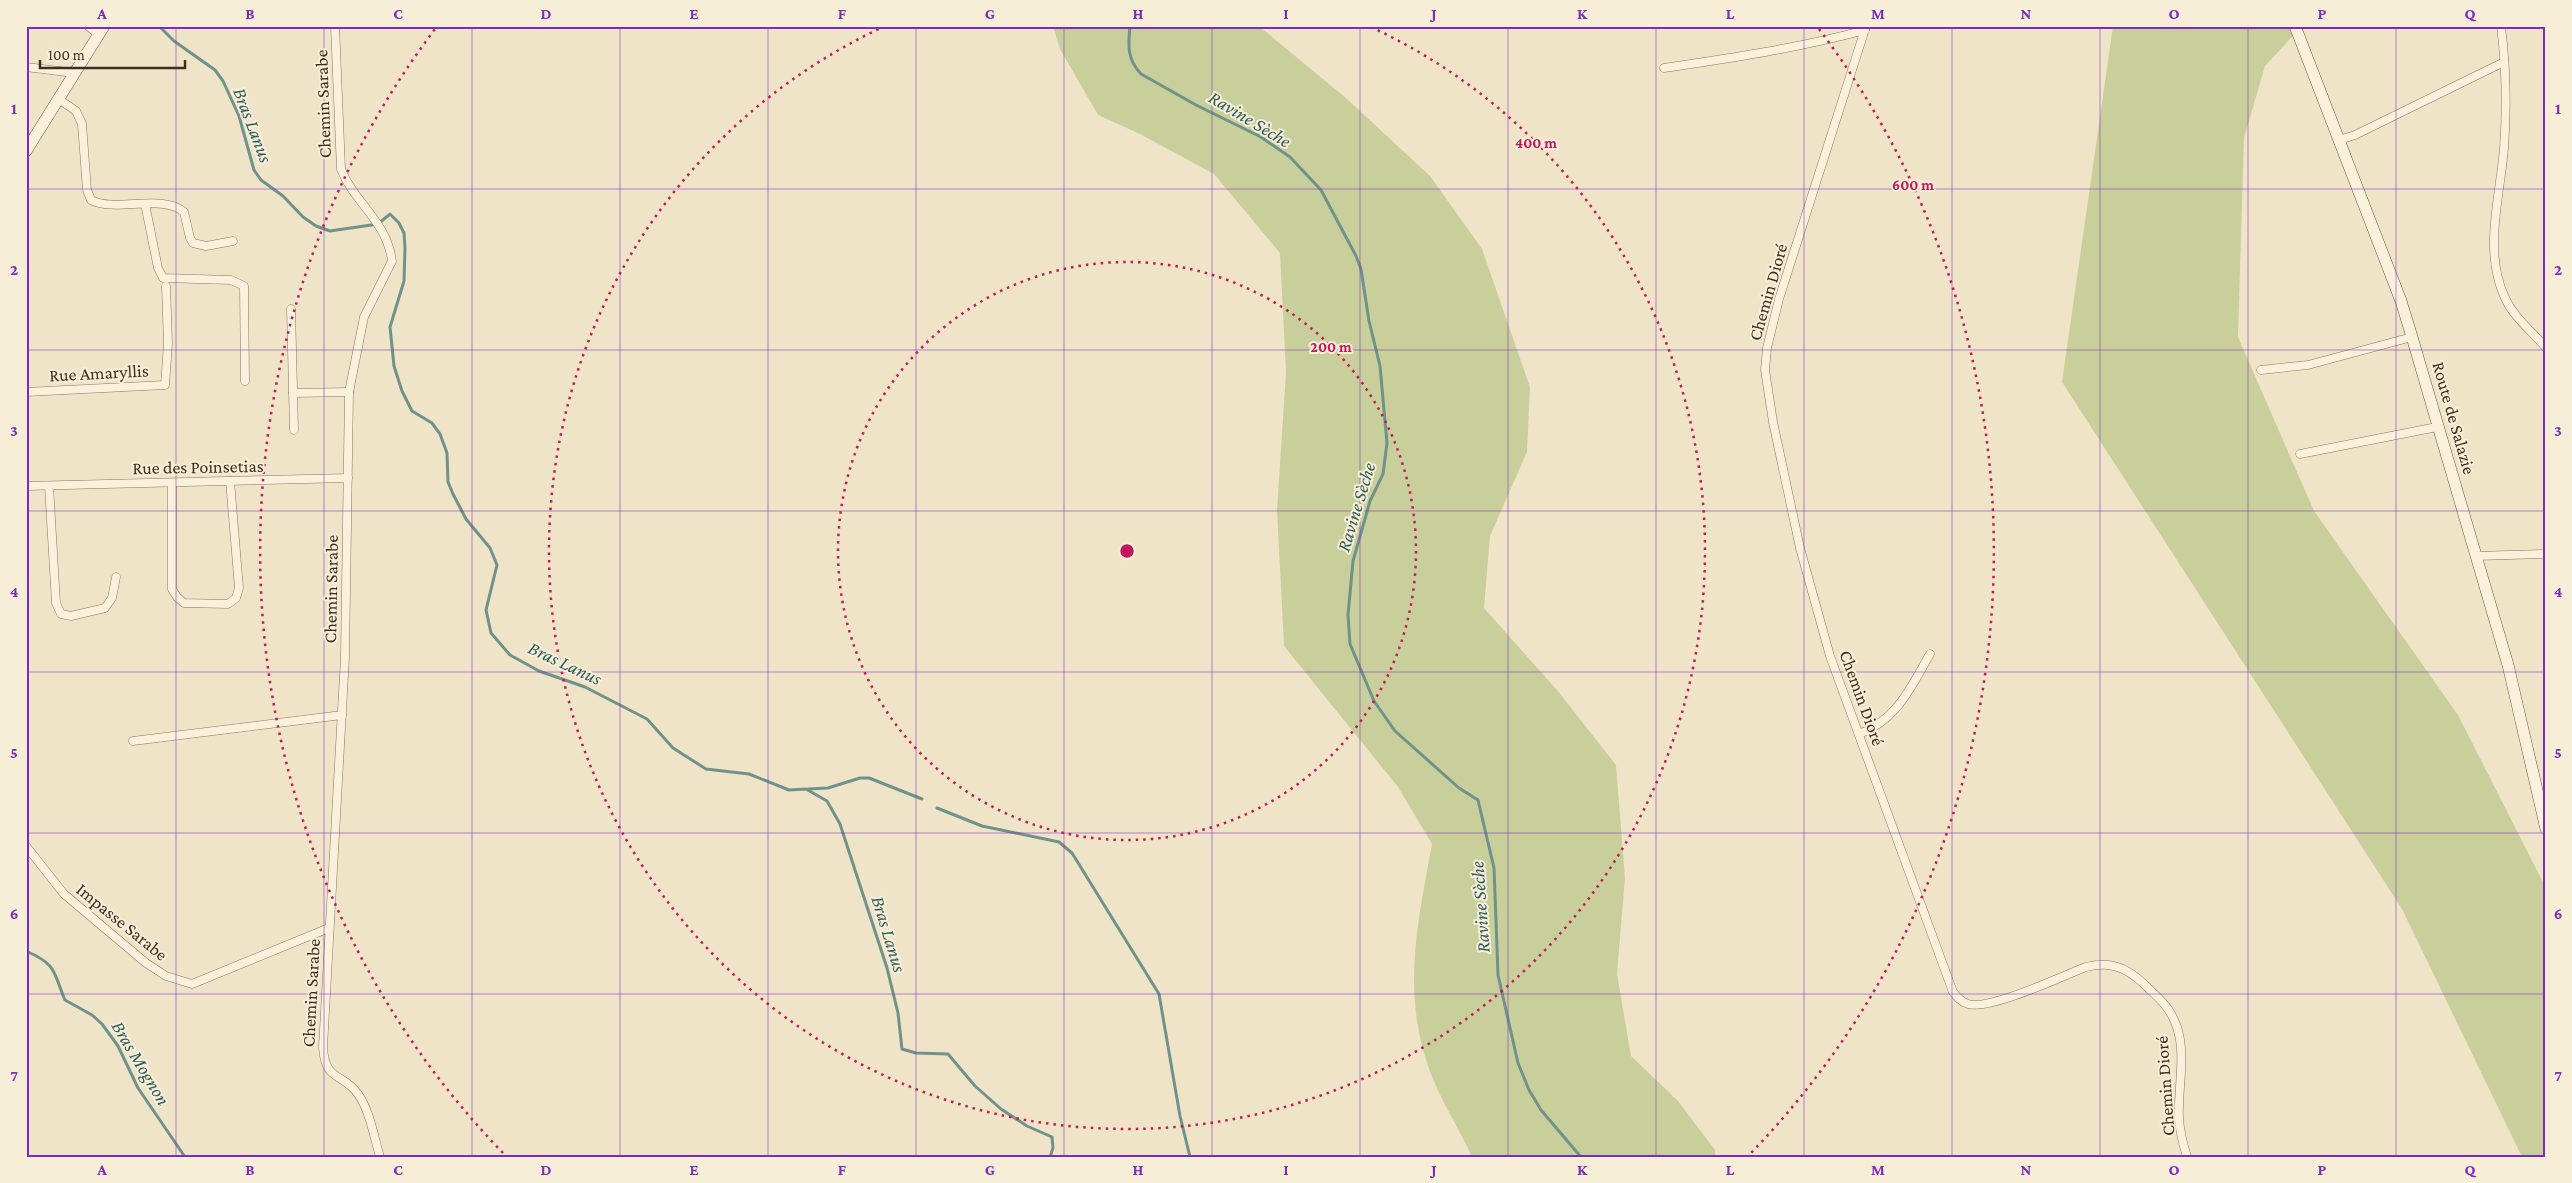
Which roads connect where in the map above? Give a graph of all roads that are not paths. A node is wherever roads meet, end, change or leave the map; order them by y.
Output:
1 (88, 26) edge
2 (335, 26) edge
3 (2295, 26) edge
4 (2501, 26) edge
5 (1866, 28) edge
6 (101, 31) edge
7 (2504, 62) junction
8 (26, 67) edge
9 (1664, 68) dead end
10 (75, 73) junction
11 (60, 100) junction
12 (2339, 140) junction
13 (26, 151) edge
14 (145, 204) junction
15 (233, 241) dead end
16 (166, 286) dead end
17 (291, 309) dead end
18 (2412, 337) junction
19 (2546, 348) edge
20 (2261, 370) dead end
21 (245, 380) dead end
22 (26, 392) edge
23 (348, 392) junction
24 (293, 393) junction
25 (2438, 428) junction
26 (294, 430) dead end
27 (2300, 454) dead end
28 (348, 478) junction
29 (230, 481) junction
30 (172, 483) junction
31 (26, 486) edge
32 (49, 486) junction
33 (2546, 554) edge
34 (2476, 556) junction
35 (116, 577) dead end
36 (1930, 654) dead end
37 (342, 715) junction
38 (1859, 734) junction
39 (133, 742) dead end
40 (2546, 829) edge
41 (26, 846) edge
42 (330, 928) junction
43 (380, 1157) edge
44 (2187, 1157) edge

1 - 6 street
2 - 23 street, Chemin Sarabe
3 - 12 main road, Route de Salazie
4 - 7 street
5 - 9 street
5 - 38 street, Chemin Dioré
6 - 10 main road
7 - 12 street
7 - 19 street
8 - 10 street
10 - 11 main road
11 - 13 main road
11 - 14 street
12 - 18 main road, Route de Salazie
14 - 15 street
14 - 21 street
16 - 22 street, Rue Amaryllis
17 - 24 street
18 - 20 street
18 - 25 main road, Route de Salazie
23 - 24 street
23 - 28 street, Chemin Sarabe
24 - 26 street
25 - 27 street
25 - 34 main road, Route de Salazie
28 - 29 street, Rue des Poinsetias
28 - 37 street, Chemin Sarabe
29 - 30 street, Rue des Poinsetias
29 - 30 street
30 - 32 street, Rue des Poinsetias
31 - 32 street, Rue des Poinsetias
32 - 35 street
33 - 34 street
34 - 40 main road, Route de Salazie
36 - 38 street
37 - 39 street
37 - 42 street, Chemin Sarabe
38 - 44 street, Chemin Dioré
41 - 42 street, Impasse Sarabe
42 - 43 street, Chemin Sarabe

